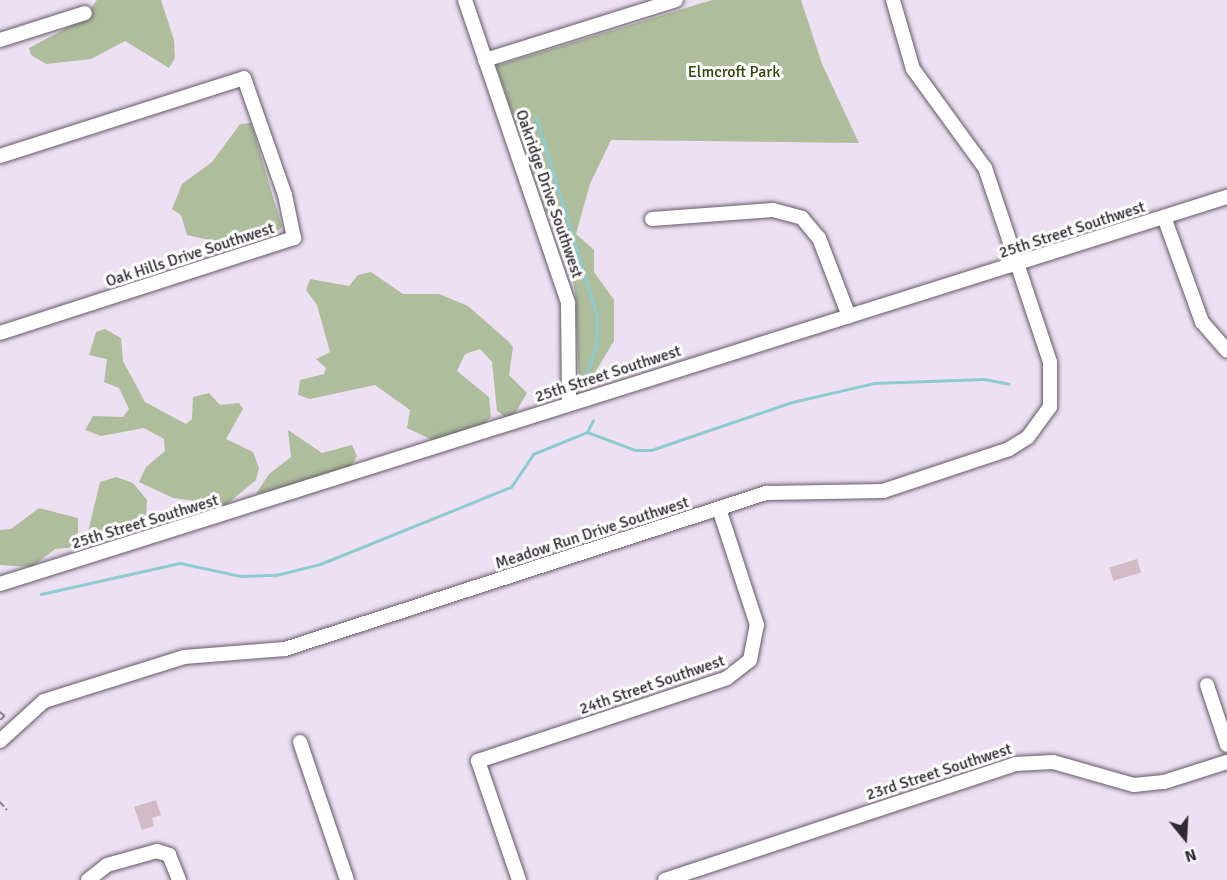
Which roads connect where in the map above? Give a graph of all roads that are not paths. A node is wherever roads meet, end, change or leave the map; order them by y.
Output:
1 (465, 0) edge
2 (676, 0) edge
3 (893, 0) edge
4 (85, 13) dead end
5 (0, 40) edge
6 (485, 60) junction
7 (0, 156) edge
8 (1227, 197) edge
9 (1164, 217) junction
10 (652, 219) dead end
11 (1017, 265) junction
12 (849, 316) junction
13 (0, 333) edge
14 (1227, 351) edge
15 (569, 404) junction
16 (719, 509) junction
17 (0, 584) edge
18 (1207, 685) dead end
19 (0, 741) edge
20 (300, 742) dead end
21 (1227, 745) edge
22 (1227, 762) edge
23 (680, 878) edge
24 (88, 880) edge
25 (179, 880) edge
26 (347, 880) edge
27 (519, 880) edge
28 (664, 880) edge

1 - 6 street, Oakridge Drive Southwest
2 - 6 street
3 - 11 street, Meadow Run Drive Southwest
4 - 5 street
6 - 15 street, Oakridge Drive Southwest
7 - 13 street, Oak Hills Drive Southwest
8 - 9 street, 25th Street Southwest
9 - 11 street, 25th Street Southwest
9 - 14 street
10 - 12 street
11 - 12 street, 25th Street Southwest
11 - 16 street, Meadow Run Drive Southwest
12 - 15 street, 25th Street Southwest
15 - 17 street, 25th Street Southwest
16 - 19 street, Meadow Run Drive Southwest
16 - 27 street, 24th Street Southwest
18 - 21 street
20 - 26 street
22 - 23 street, 23rd Street Southwest
23 - 28 street, 23rd Street Southwest
24 - 25 street

